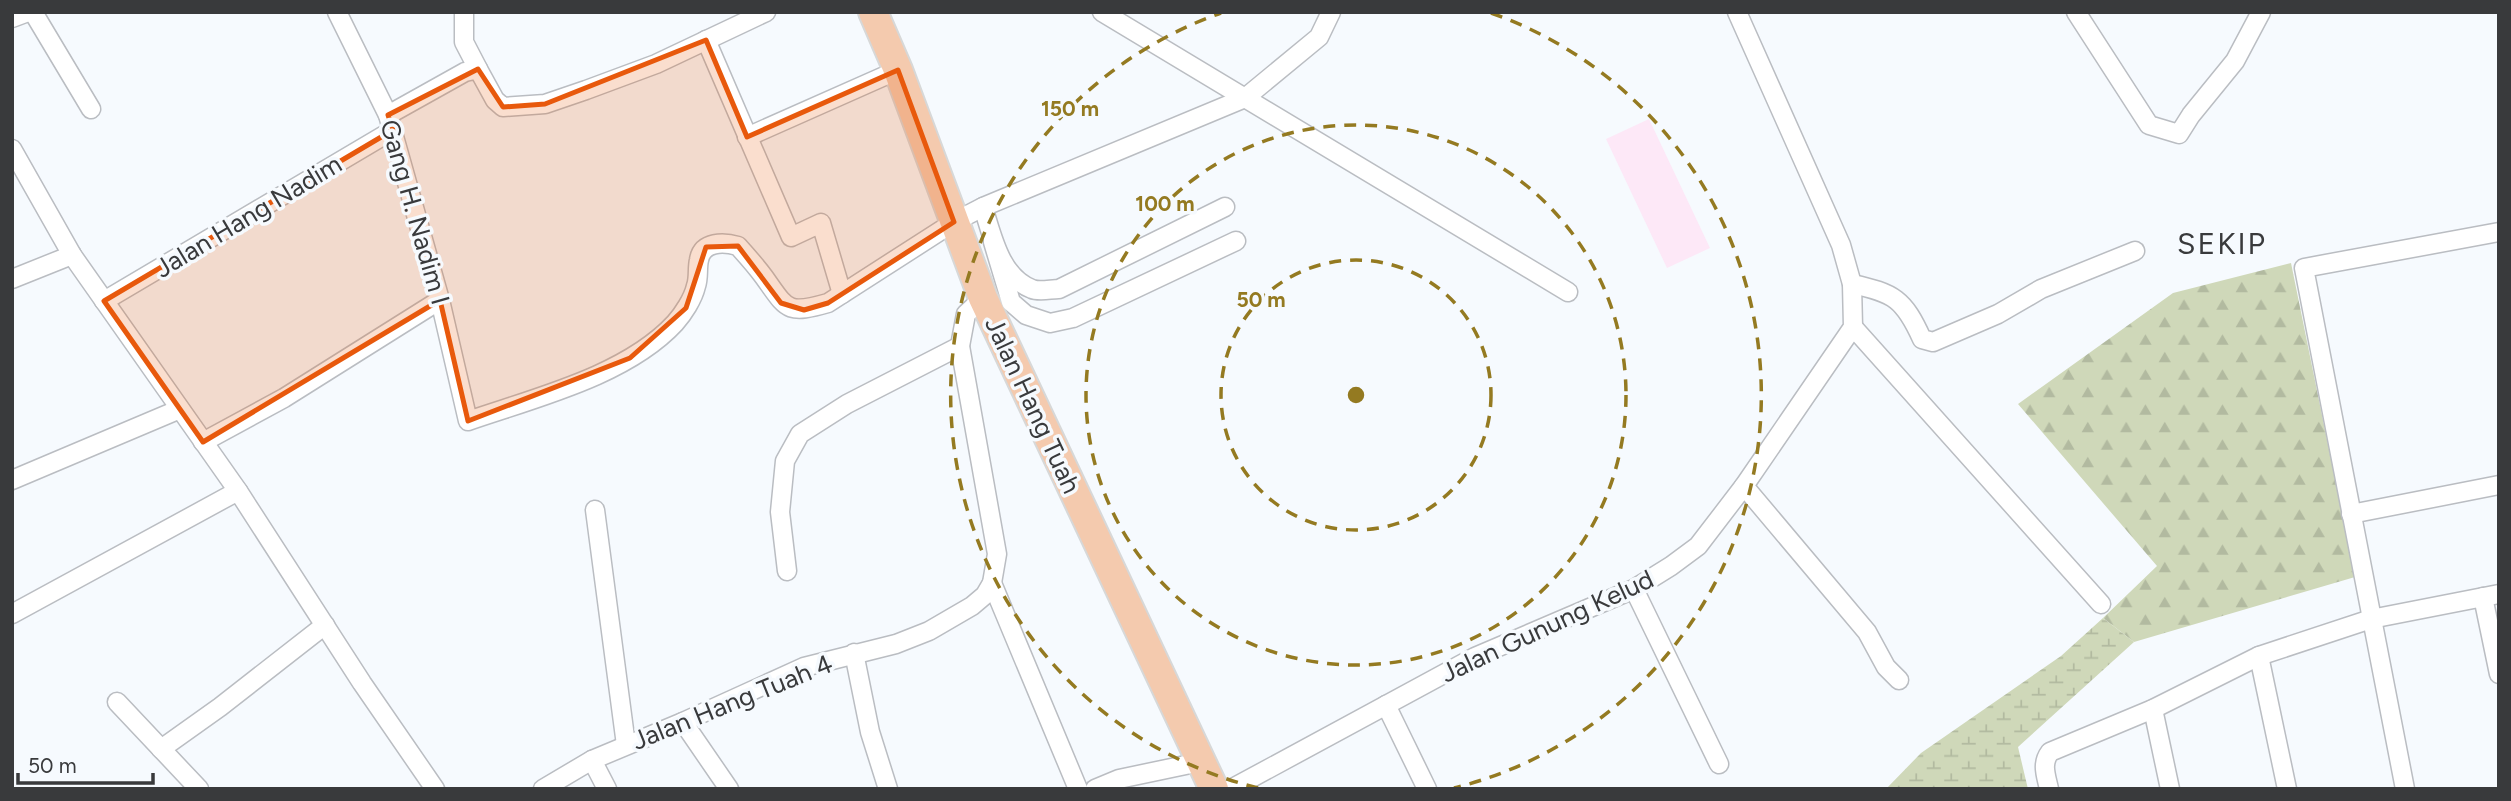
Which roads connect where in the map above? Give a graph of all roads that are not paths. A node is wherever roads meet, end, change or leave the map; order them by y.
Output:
1 (31, 12) edge
2 (337, 12) edge
3 (464, 12) edge
4 (766, 12) edge
5 (873, 12) edge
6 (1102, 12) edge
7 (1331, 12) edge
8 (1737, 12) edge
9 (2076, 12) edge
10 (2261, 12) edge
11 (12, 18) edge
12 (706, 40) junction
13 (478, 69) junction
14 (898, 70) junction
15 (1245, 98) junction
16 (91, 109) dead end
17 (390, 122) junction
18 (747, 137) junction
19 (12, 149) edge
20 (983, 207) junction
21 (1225, 207) dead end
22 (954, 222) junction
23 (2499, 232) edge
24 (1236, 241) dead end
25 (993, 242) junction
26 (2135, 251) dead end
27 (72, 254) junction
28 (12, 279) edge
29 (1852, 284) junction
30 (1568, 292) dead end
31 (842, 294) junction
32 (983, 298) junction
33 (440, 300) junction
34 (104, 301) junction
35 (1853, 327) junction
36 (960, 346) junction
37 (180, 409) junction
38 (203, 442) junction
39 (12, 480) edge
40 (2499, 485) edge
41 (1744, 486) junction
42 (238, 491) junction
43 (595, 510) dead end
44 (2351, 514) junction
45 (787, 571) dead end
46 (992, 583) junction
47 (1634, 589) junction
48 (2491, 595) edge
49 (2101, 604) dead end
50 (12, 614) edge
51 (2371, 619) junction
52 (325, 625) junction
53 (854, 653) junction
54 (2259, 656) junction
55 (2499, 674) edge
56 (1899, 680) dead end
57 (117, 702) dead end
58 (1386, 705) junction
59 (2153, 709) junction
60 (684, 722) junction
61 (626, 745) junction
62 (161, 749) junction
63 (592, 760) junction
64 (1200, 762) junction
65 (1719, 764) dead end
66 (198, 789) edge
67 (435, 789) edge
68 (543, 789) edge
69 (607, 789) edge
70 (729, 789) edge
71 (888, 789) edge
72 (1078, 789) edge
73 (1095, 789) edge
74 (1214, 789) edge
75 (1231, 789) edge
76 (1427, 789) edge
77 (2049, 789) edge
78 (2170, 789) edge
79 (2287, 789) edge
80 (2405, 789) edge

1 - 11 street
1 - 16 street
2 - 17 street, Gang H. Nadim I
3 - 13 street
4 - 12 street
5 - 14 main road, Jalan Hang Tuah
6 - 15 street
7 - 15 street
8 - 29 street
9 - 10 street
12 - 13 street
12 - 18 street
13 - 17 street, Jalan Hang Nadim
14 - 18 street
14 - 22 main road, Jalan Hang Tuah
15 - 20 street
15 - 30 street
17 - 33 street, Gang H. Nadim I
17 - 34 street, Jalan Hang Nadim
18 - 31 street
19 - 27 street
20 - 22 street
20 - 25 street
21 - 25 street
22 - 31 street
22 - 32 main road, Jalan Hang Tuah
23 - 44 street
24 - 25 street
26 - 29 street
27 - 28 street
27 - 34 street
29 - 35 street
31 - 33 street, Gang H. Nadim I
32 - 36 street
32 - 64 main road, Jalan Hang Tuah
33 - 38 street
34 - 37 street
35 - 41 street, Jalan Gunung Kelud
35 - 49 street
36 - 45 street
36 - 46 street
37 - 38 street
37 - 39 street
38 - 42 street
40 - 44 street
41 - 47 street, Jalan Gunung Kelud
41 - 56 street
42 - 50 street
42 - 52 street
43 - 61 street
44 - 51 street
46 - 53 street, Jalan Hang Tuah 4
46 - 72 street
47 - 58 street, Jalan Gunung Kelud
47 - 65 street
48 - 51 street
48 - 55 street
51 - 54 street
51 - 80 street
52 - 62 street
52 - 67 street
53 - 60 street, Jalan Hang Tuah 4
53 - 71 street
54 - 59 street
54 - 79 street
57 - 62 street
58 - 75 street, Jalan Gunung Kelud
58 - 76 street
59 - 77 street
59 - 78 street
60 - 61 street, Jalan Hang Tuah 4
60 - 70 street
61 - 63 street, Jalan Hang Tuah 4
62 - 66 street
63 - 68 street, Jalan Hang Tuah 4
63 - 69 street
64 - 73 street
64 - 74 main road, Jalan Hang Tuah

